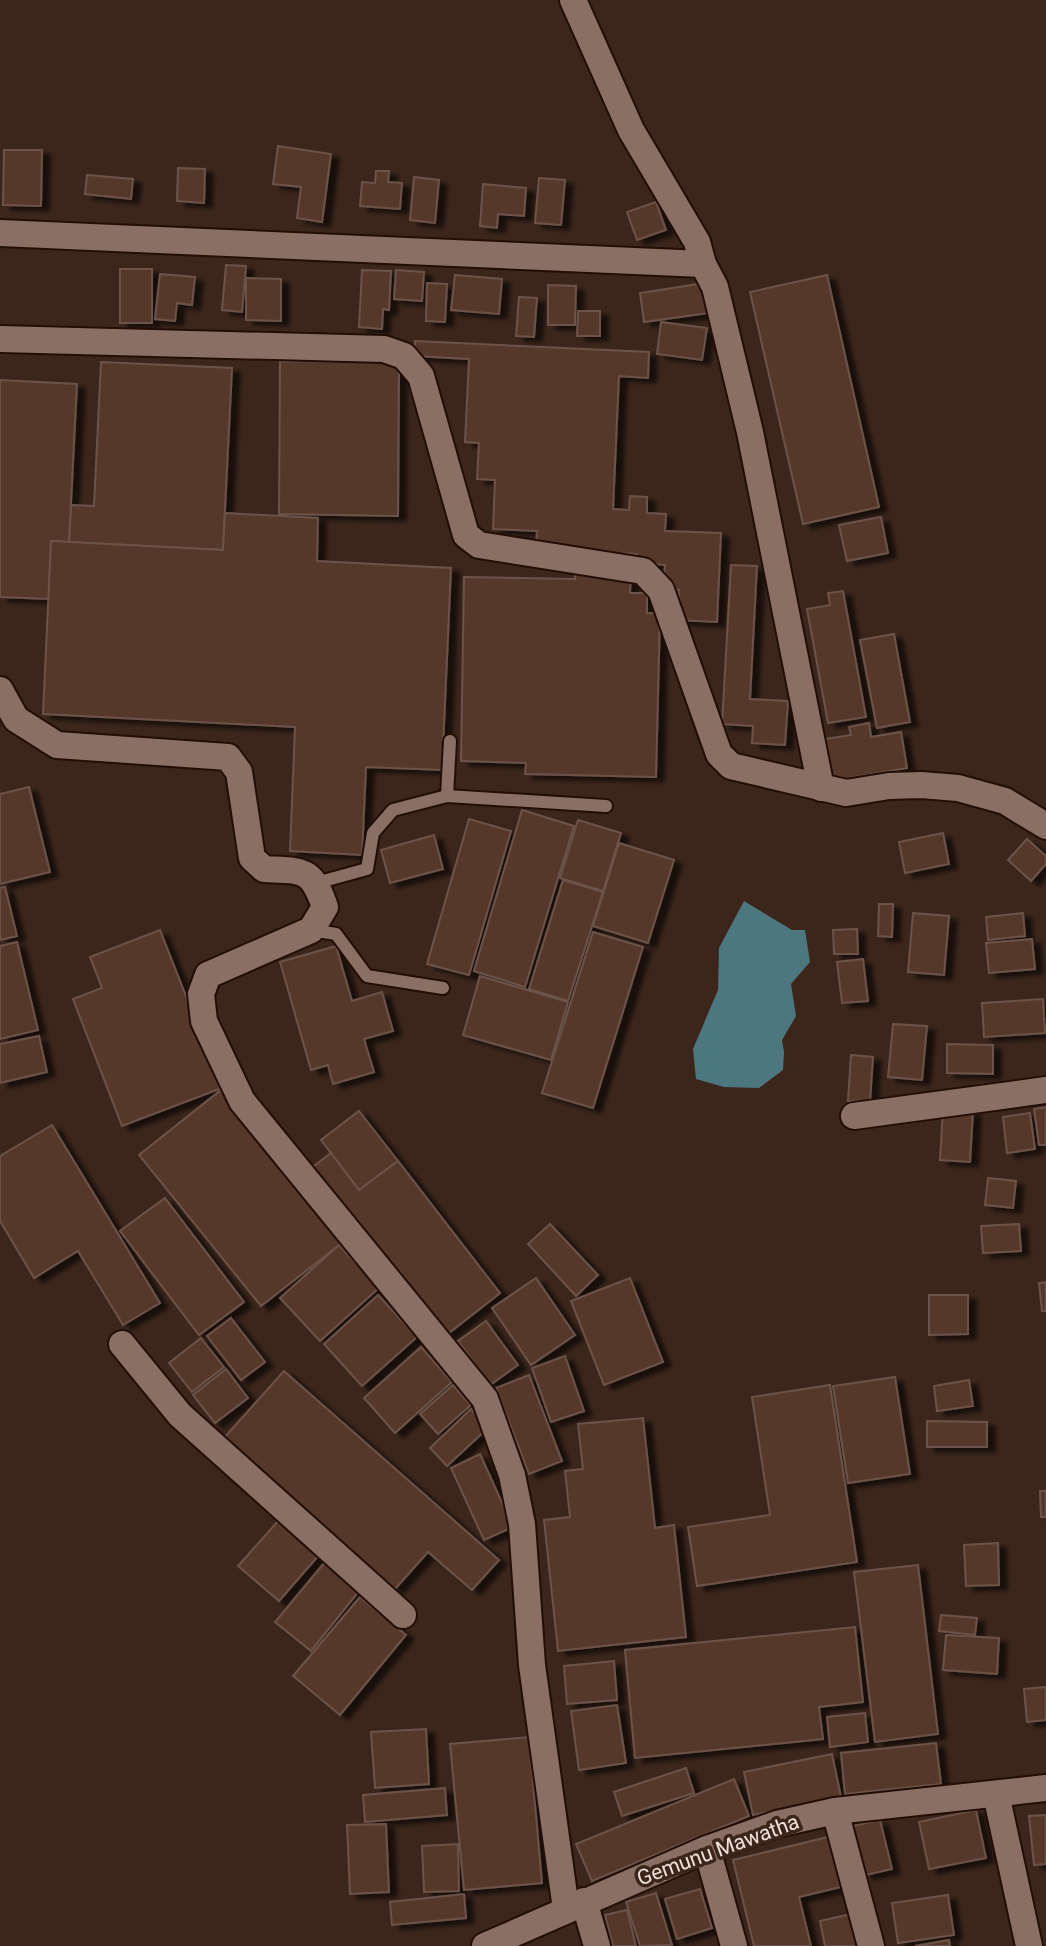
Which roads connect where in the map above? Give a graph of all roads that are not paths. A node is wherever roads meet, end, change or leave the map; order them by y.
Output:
1 (573, 0) edge
2 (0, 233) edge
3 (703, 264) junction
4 (0, 339) edge
5 (0, 690) edge
6 (450, 741) dead end
7 (821, 788) junction
8 (447, 796) junction
9 (606, 806) dead end
10 (1046, 826) edge
11 (316, 883) junction
12 (311, 930) junction
13 (443, 988) dead end
14 (1046, 1090) edge
15 (854, 1116) dead end
16 (122, 1344) dead end
17 (403, 1615) dead end
18 (1046, 1788) edge
19 (996, 1794) junction
20 (835, 1811) junction
21 (707, 1849) junction
22 (575, 1905) junction
23 (485, 1946) edge
24 (597, 1946) edge
25 (734, 1946) edge
26 (871, 1946) edge
27 (1029, 1946) edge

1 - 3 street
2 - 3 street
3 - 7 street
4 - 7 street
5 - 11 street
6 - 8 lane
7 - 10 street
8 - 9 lane
8 - 11 lane
11 - 12 street
12 - 13 lane
12 - 22 street
14 - 15 street
16 - 17 street
18 - 19 street, Gemunu Mawatha
19 - 20 street, Gemunu Mawatha
19 - 27 street
20 - 21 street, Gemunu Mawatha
20 - 26 street
21 - 22 street, Gemunu Mawatha
21 - 25 street
22 - 23 street, Gemunu Mawatha
22 - 24 street

